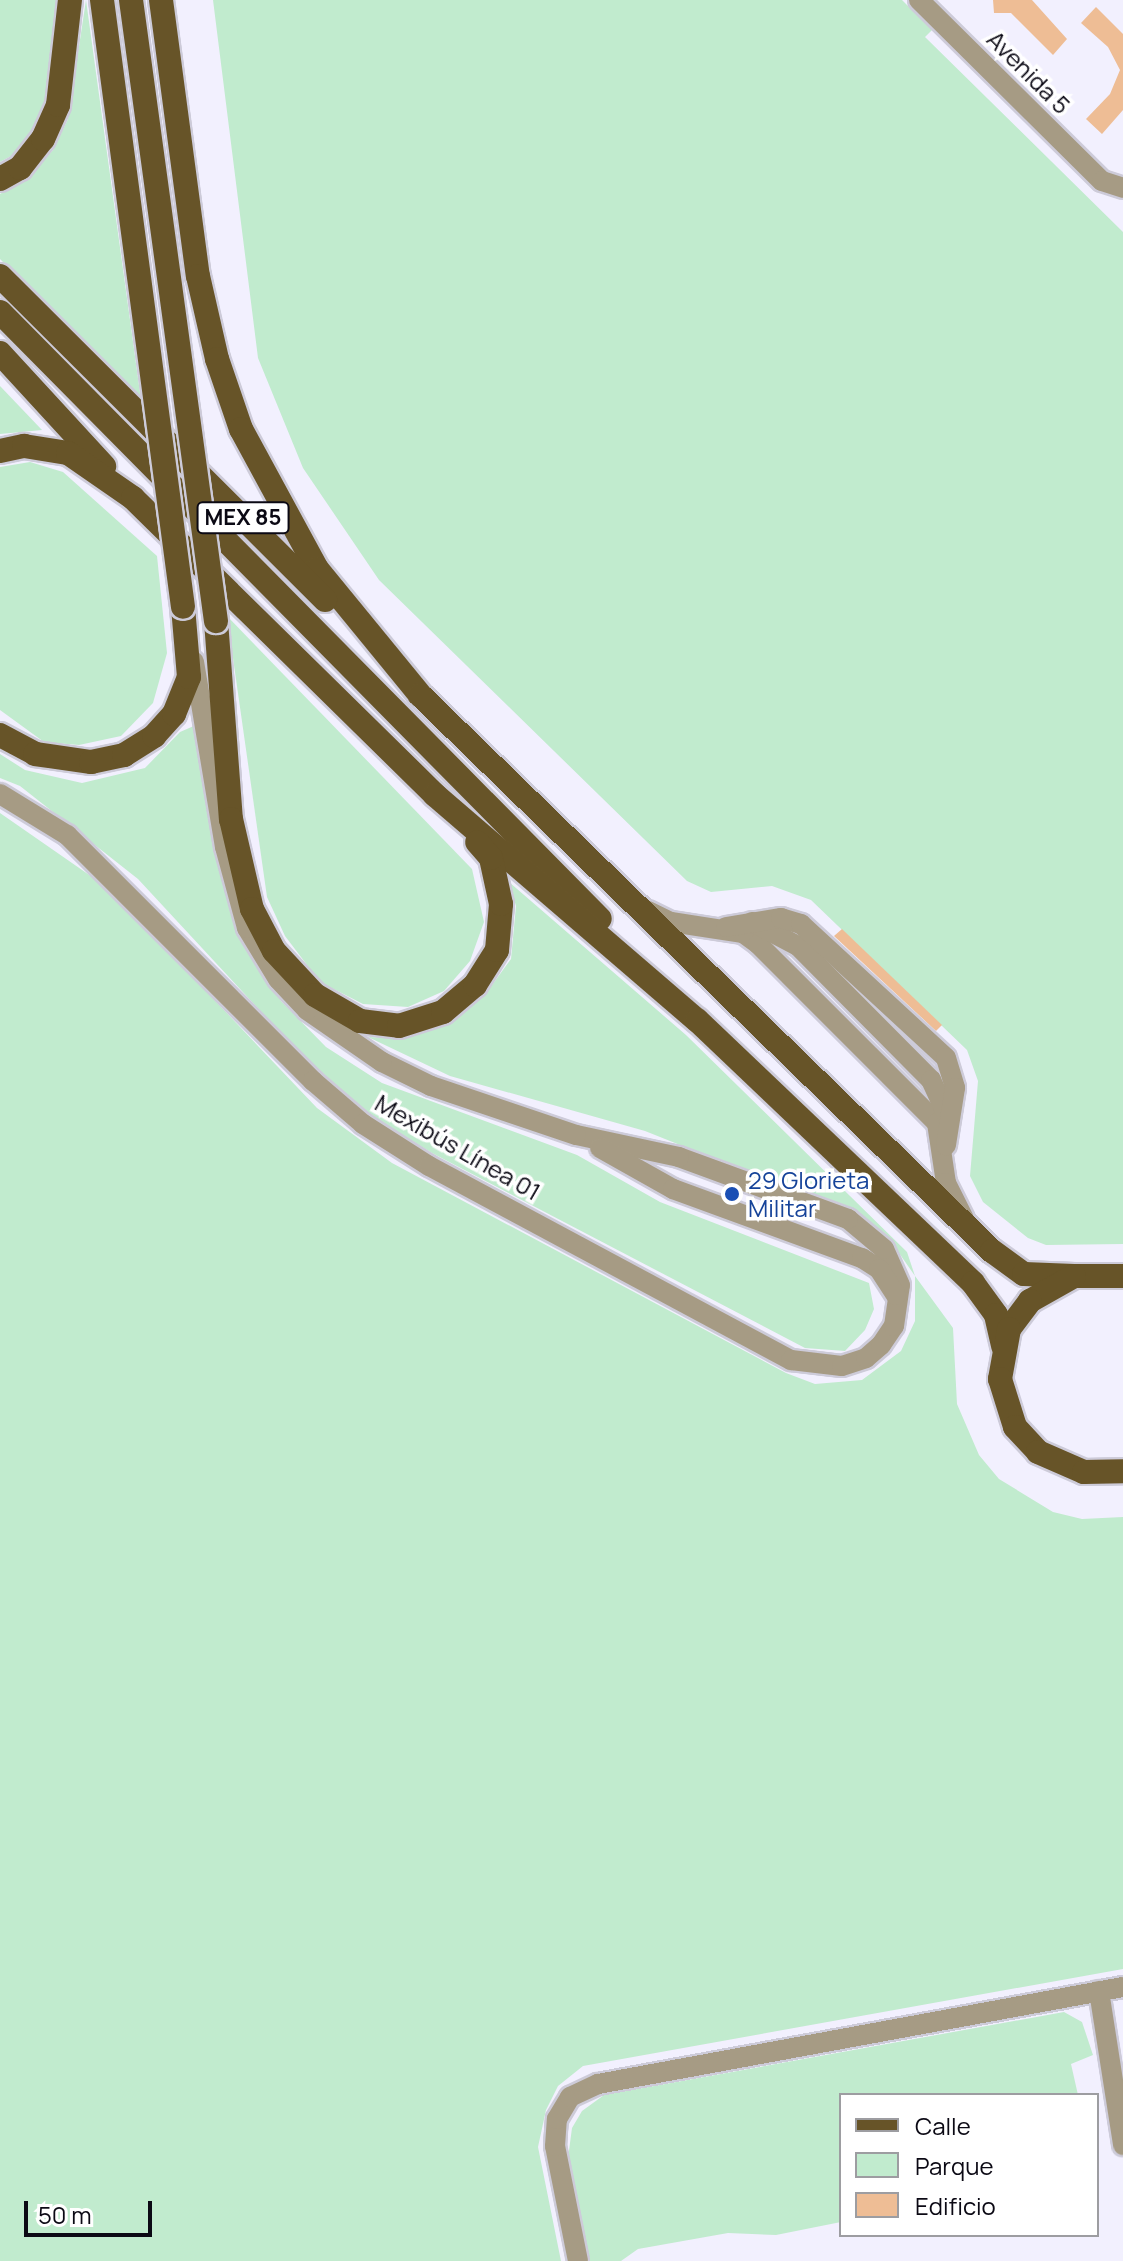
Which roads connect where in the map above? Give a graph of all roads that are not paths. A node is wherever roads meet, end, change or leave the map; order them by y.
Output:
1 (70, 0) edge
2 (102, 0) edge
3 (131, 0) edge
4 (161, 0) edge
5 (919, 0) edge
6 (0, 179) edge
7 (1123, 188) edge
8 (0, 276) edge
9 (0, 312) edge
10 (0, 353) edge
11 (0, 451) edge
12 (133, 498) junction
13 (183, 607) junction
14 (420, 695) junction
15 (0, 735) edge
16 (0, 794) edge
17 (435, 795) junction
18 (620, 890) junction
19 (723, 927) junction
20 (274, 951) junction
21 (697, 1020) junction
22 (347, 1039) junction
23 (576, 1135) junction
24 (944, 1161) junction
25 (973, 1232) junction
26 (1074, 1276) junction
27 (1123, 1276) edge
28 (900, 1303) junction
29 (1003, 1346) junction
30 (1121, 1471) edge
31 (1123, 1987) edge
32 (1099, 1991) junction
33 (1123, 2145) edge
34 (578, 2261) edge

1 - 6 main road
2 - 13 main road, bridge
3 - 20 main road, bridge
4 - 14 main road
5 - 7 street, Avenida 5
8 - 14 main road, MEX 85
9 - 21 main road
10 - 12 main road
11 - 12 main road
12 - 17 main road
13 - 15 main road
13 - 22 street, Mexibús Línea 01
14 - 18 main road
16 - 28 street, Mexibús Línea 01
17 - 20 main road
17 - 21 main road
18 - 19 street
18 - 25 main road
19 - 24 street
19 - 24 street
20 - 22 street, Mexibús Línea 01
21 - 29 main road
22 - 23 street, Mexibús Línea 01
23 - 28 street, Mexibús Línea 01
23 - 28 street, Mexibús Línea 01
24 - 25 street
25 - 26 main road
26 - 27 main road
26 - 29 main road
29 - 30 main road
31 - 32 street
32 - 33 street
32 - 34 street

